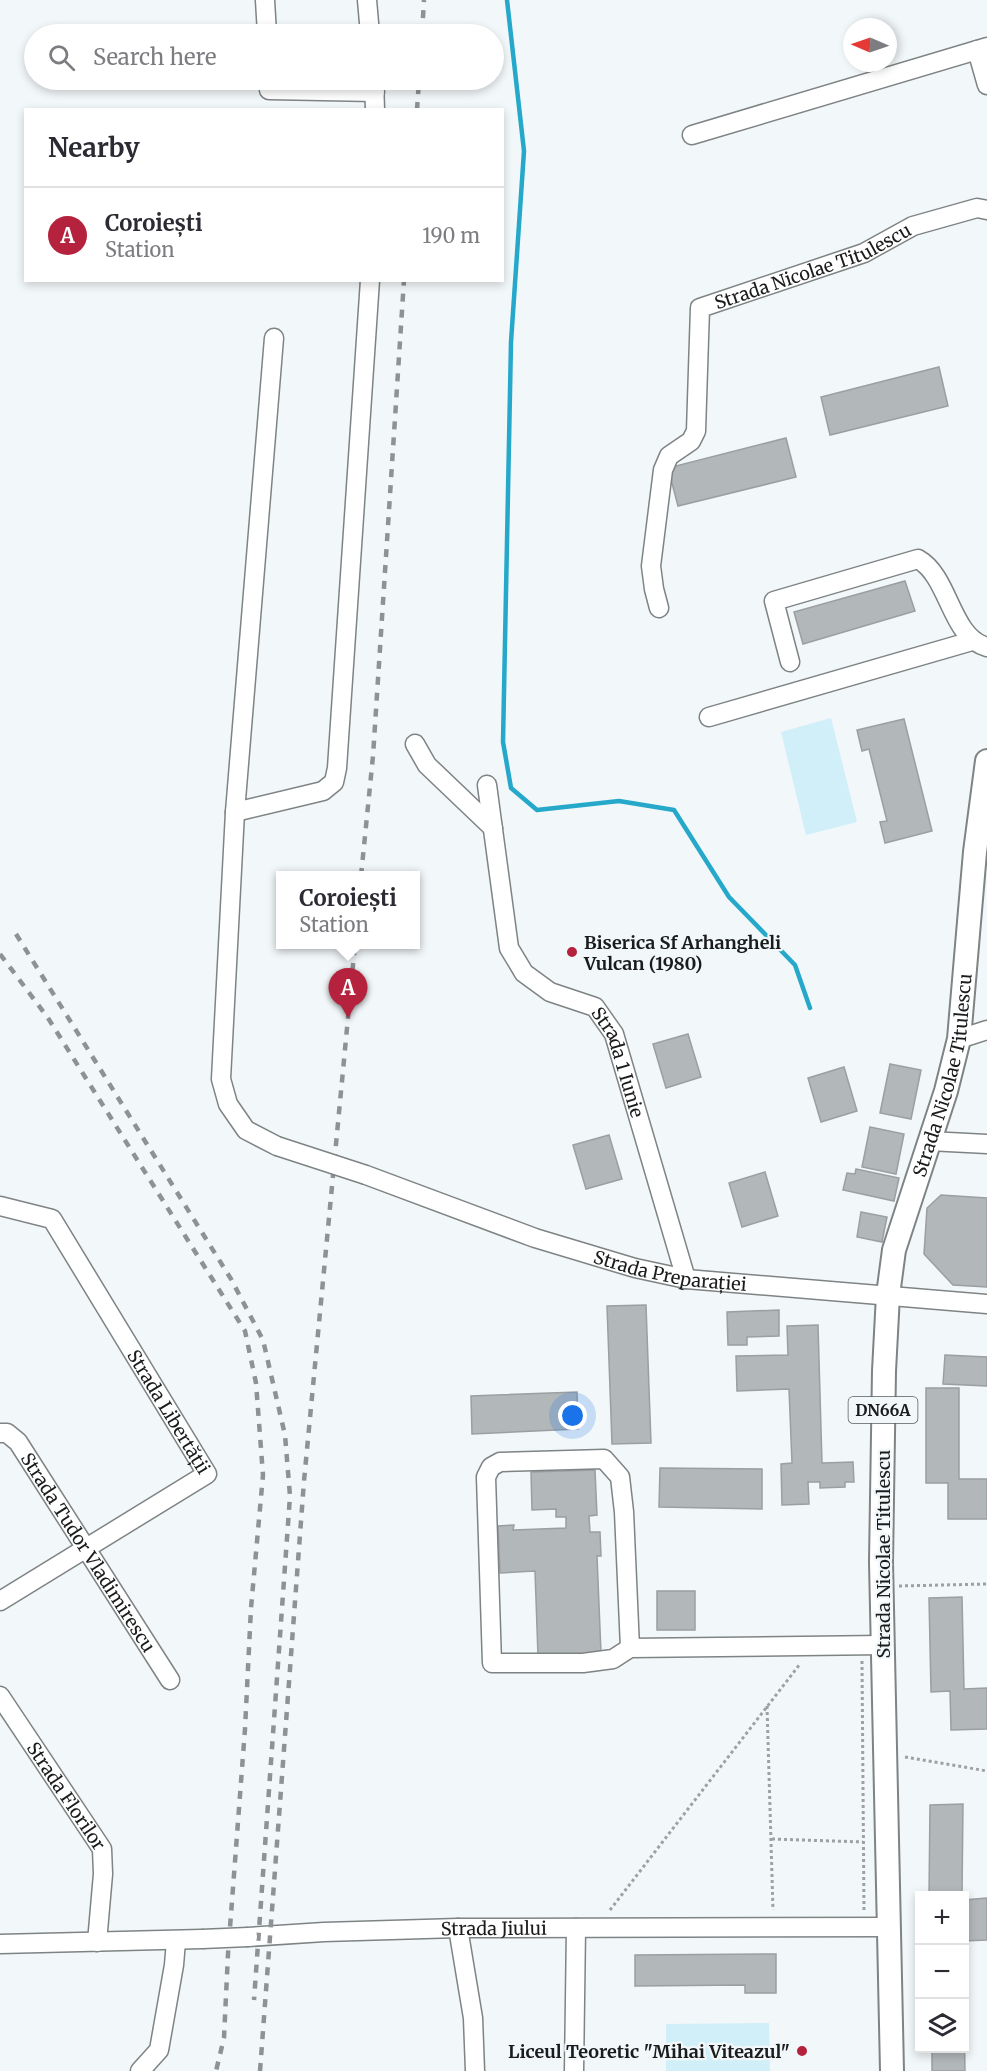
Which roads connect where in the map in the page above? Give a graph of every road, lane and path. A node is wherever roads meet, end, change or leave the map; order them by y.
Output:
1 (265, 0) edge
2 (367, 0) edge
3 (266, 24) edge
4 (369, 24) edge
5 (982, 49) edge
6 (987, 85) edge
7 (269, 90) edge
8 (375, 94) edge
9 (692, 135) dead end
10 (987, 210) edge
11 (370, 282) edge
12 (274, 338) dead end
13 (659, 608) dead end
14 (980, 644) edge
15 (790, 662) dead end
16 (709, 717) dead end
17 (415, 744) dead end
18 (987, 761) edge
19 (487, 785) dead end
20 (235, 812) junction
21 (493, 828) junction
22 (980, 869) edge
23 (987, 1030) edge
24 (959, 1040) junction
25 (929, 1141) junction
26 (987, 1144) edge
27 (0, 1206) edge
28 (686, 1279) junction
29 (888, 1295) junction
30 (987, 1304) edge
31 (0, 1433) edge
32 (86, 1549) junction
33 (987, 1584) edge
34 (882, 1586) junction
35 (0, 1601) edge
36 (873, 1645) junction
37 (814, 1646) junction
38 (630, 1648) junction
39 (170, 1680) dead end
40 (0, 1696) edge
41 (767, 1706) junction
42 (885, 1753) junction
43 (987, 1771) edge
44 (771, 1839) junction
45 (863, 1842) junction
46 (864, 1926) junction
47 (773, 1927) junction
48 (890, 1927) junction
49 (458, 1928) junction
50 (576, 1928) junction
51 (596, 1928) junction
52 (176, 1941) junction
53 (97, 1942) junction
54 (0, 1944) edge
55 (140, 2071) edge
56 (475, 2071) edge
57 (574, 2071) edge
58 (892, 2071) edge

1 - 3 street
2 - 4 street
5 - 6 street
5 - 9 street
7 - 8 street
10 - 13 street, Strada Nicolae Titulescu
11 - 20 street
12 - 20 street, Strada Preparației
14 - 15 street
14 - 16 street
17 - 21 street
18 - 22 main road, Strada Nicolae Titulescu / DN66A
19 - 21 street, Strada 1 Iunie
20 - 28 street, Strada Preparației, bridge
21 - 28 street, Strada 1 Iunie
22 - 24 main road, Strada Nicolae Titulescu / DN66A
23 - 24 street
24 - 25 main road, Strada Nicolae Titulescu / DN66A
25 - 26 street
25 - 29 main road, Strada Nicolae Titulescu / DN66A
27 - 32 street, Strada Libertății
28 - 29 street, Strada Preparației
29 - 30 street, Strada Preparației
29 - 34 main road, Strada Nicolae Titulescu / DN66A
31 - 32 street, Strada Tudor Vladimirescu
32 - 35 street, Strada Libertății
32 - 39 street, Strada Tudor Vladimirescu
33 - 34 path
34 - 36 main road, Strada Nicolae Titulescu / DN66A
36 - 37 street
36 - 42 main road, Strada Nicolae Titulescu / DN66A
36 - 45 path
37 - 38 street
37 - 41 path
38 - 38 street
40 - 53 street, Strada Florilor
41 - 44 path
41 - 51 path
42 - 43 path
42 - 48 main road, Strada Nicolae Titulescu / DN66A
44 - 45 path
44 - 47 path
45 - 46 path
46 - 47 street, Strada Jiului
46 - 48 street, Strada Jiului
47 - 51 street, Strada Jiului
48 - 58 main road, Strada Nicolae Titulescu / DN66A
49 - 50 street, Strada Jiului
49 - 52 street, Strada Jiului, bridge
49 - 56 street
50 - 51 street, Strada Jiului
50 - 57 street
52 - 53 street, Strada Jiului
52 - 55 street
53 - 54 street, Strada Jiului

